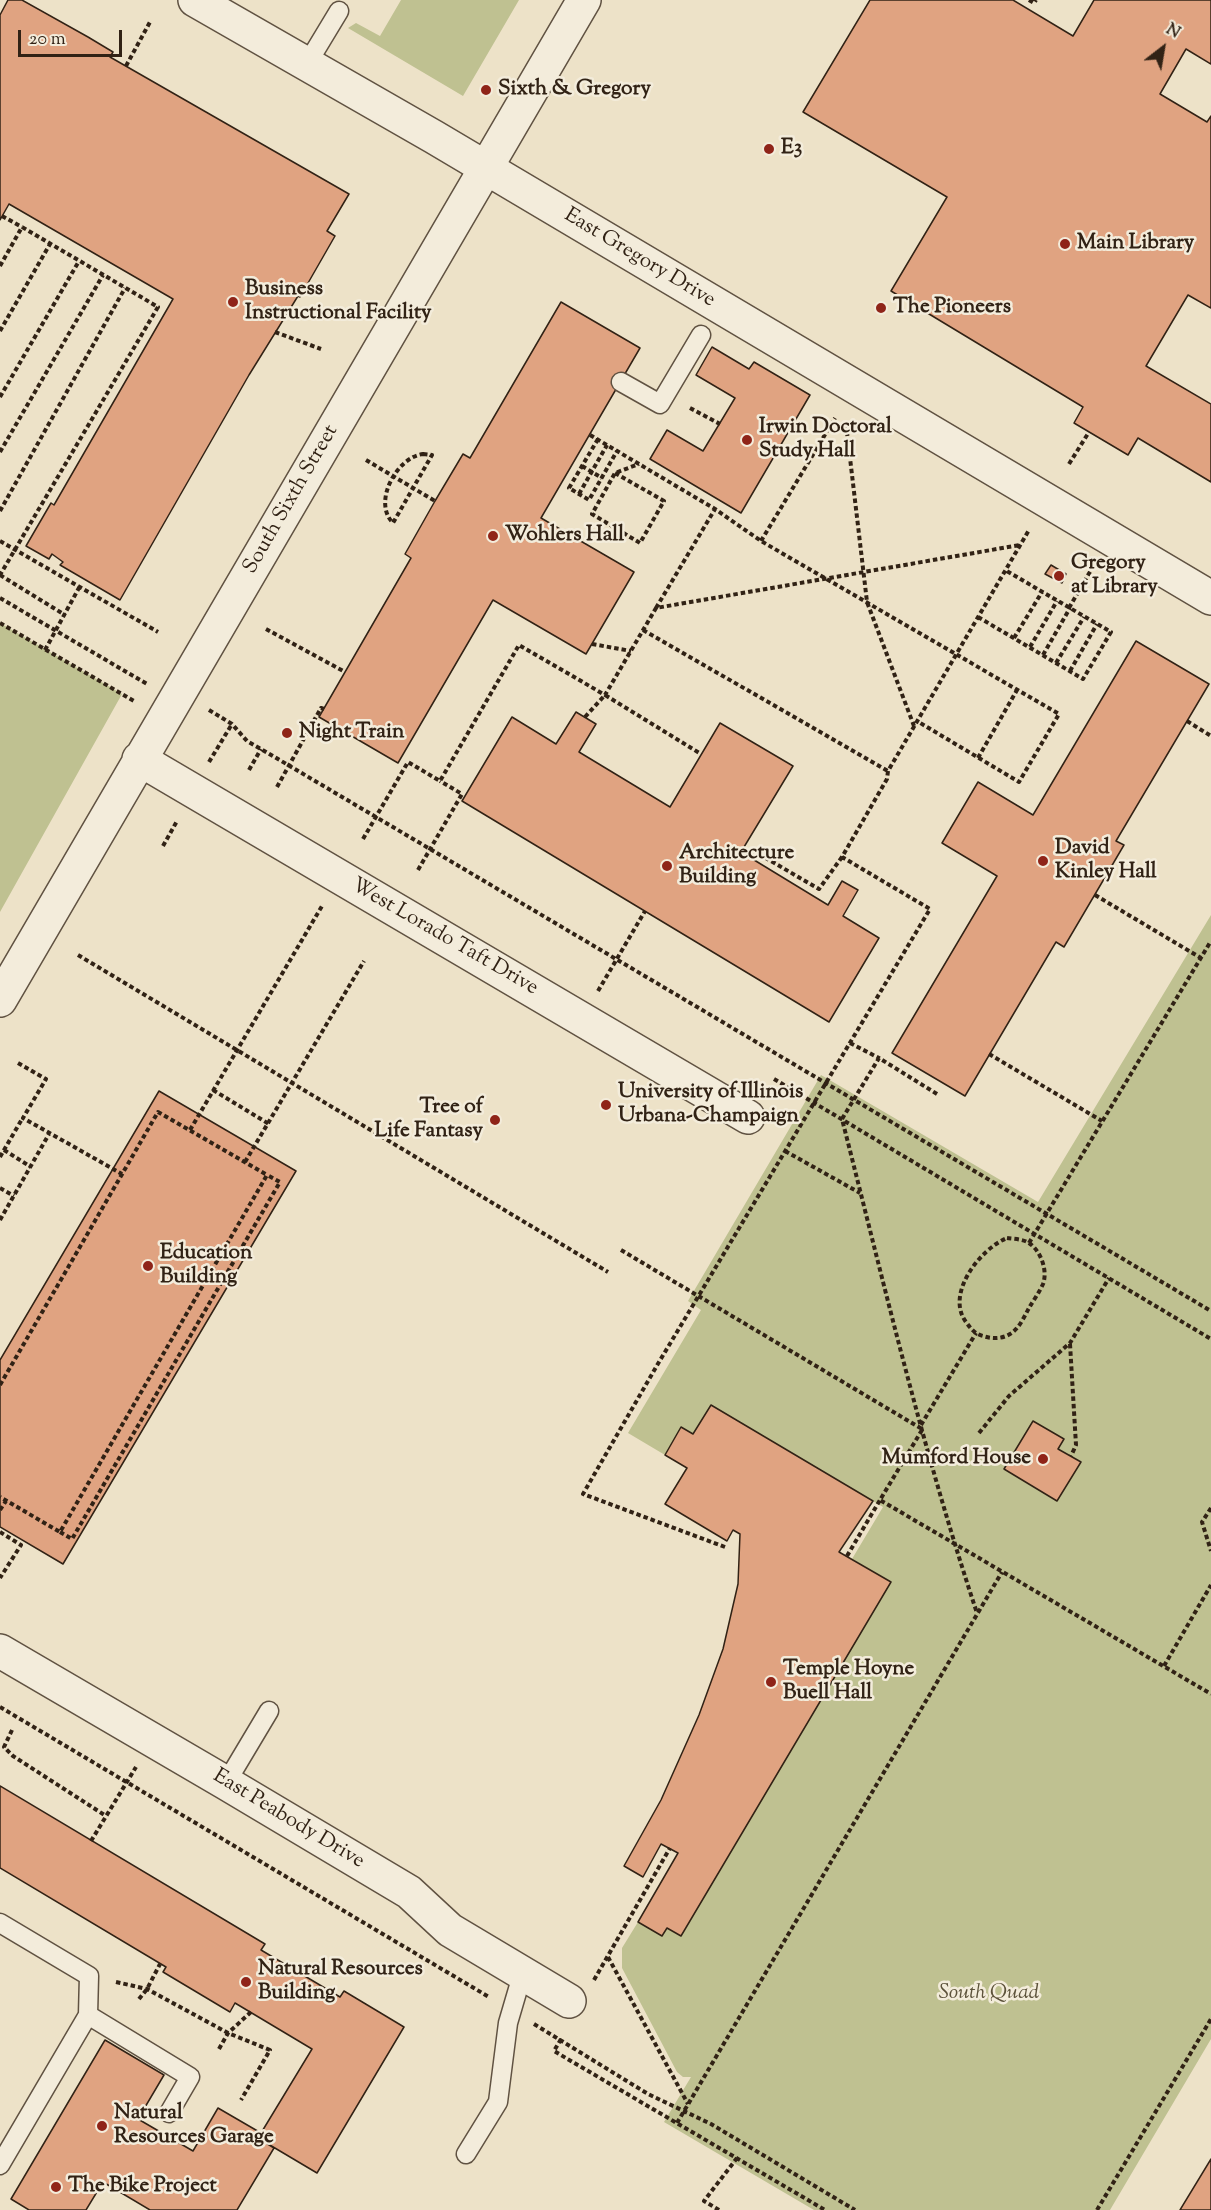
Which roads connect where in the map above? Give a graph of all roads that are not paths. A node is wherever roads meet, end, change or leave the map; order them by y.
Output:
1 (195, 0) edge
2 (584, 0) edge
3 (339, 11) dead end
4 (307, 64) junction
5 (485, 168) junction
6 (701, 335) dead end
7 (621, 382) dead end
8 (1211, 598) edge
9 (139, 759) junction
10 (0, 1000) edge
11 (748, 1117) dead end
12 (0, 1651) edge
13 (269, 1711) dead end
14 (226, 1783) junction
15 (0, 1923) edge
16 (523, 1972) junction
17 (575, 2005) road end
18 (88, 2015) junction
19 (169, 2113) dead end
20 (466, 2154) dead end
21 (0, 2165) edge

1 - 4 street, East Gregory Drive
2 - 5 street, South Sixth Street
3 - 4 lane
4 - 5 street, East Gregory Drive
5 - 8 street, East Gregory Drive
5 - 9 street, South Sixth Street
6 - 7 lane
9 - 10 street, South Sixth Street
9 - 11 street, West Lorado Taft Drive
12 - 14 street, East Peabody Drive
13 - 14 lane
14 - 16 street, East Peabody Drive
15 - 18 lane
16 - 17 street, East Peabody Drive
16 - 20 lane
18 - 19 lane
18 - 21 lane

